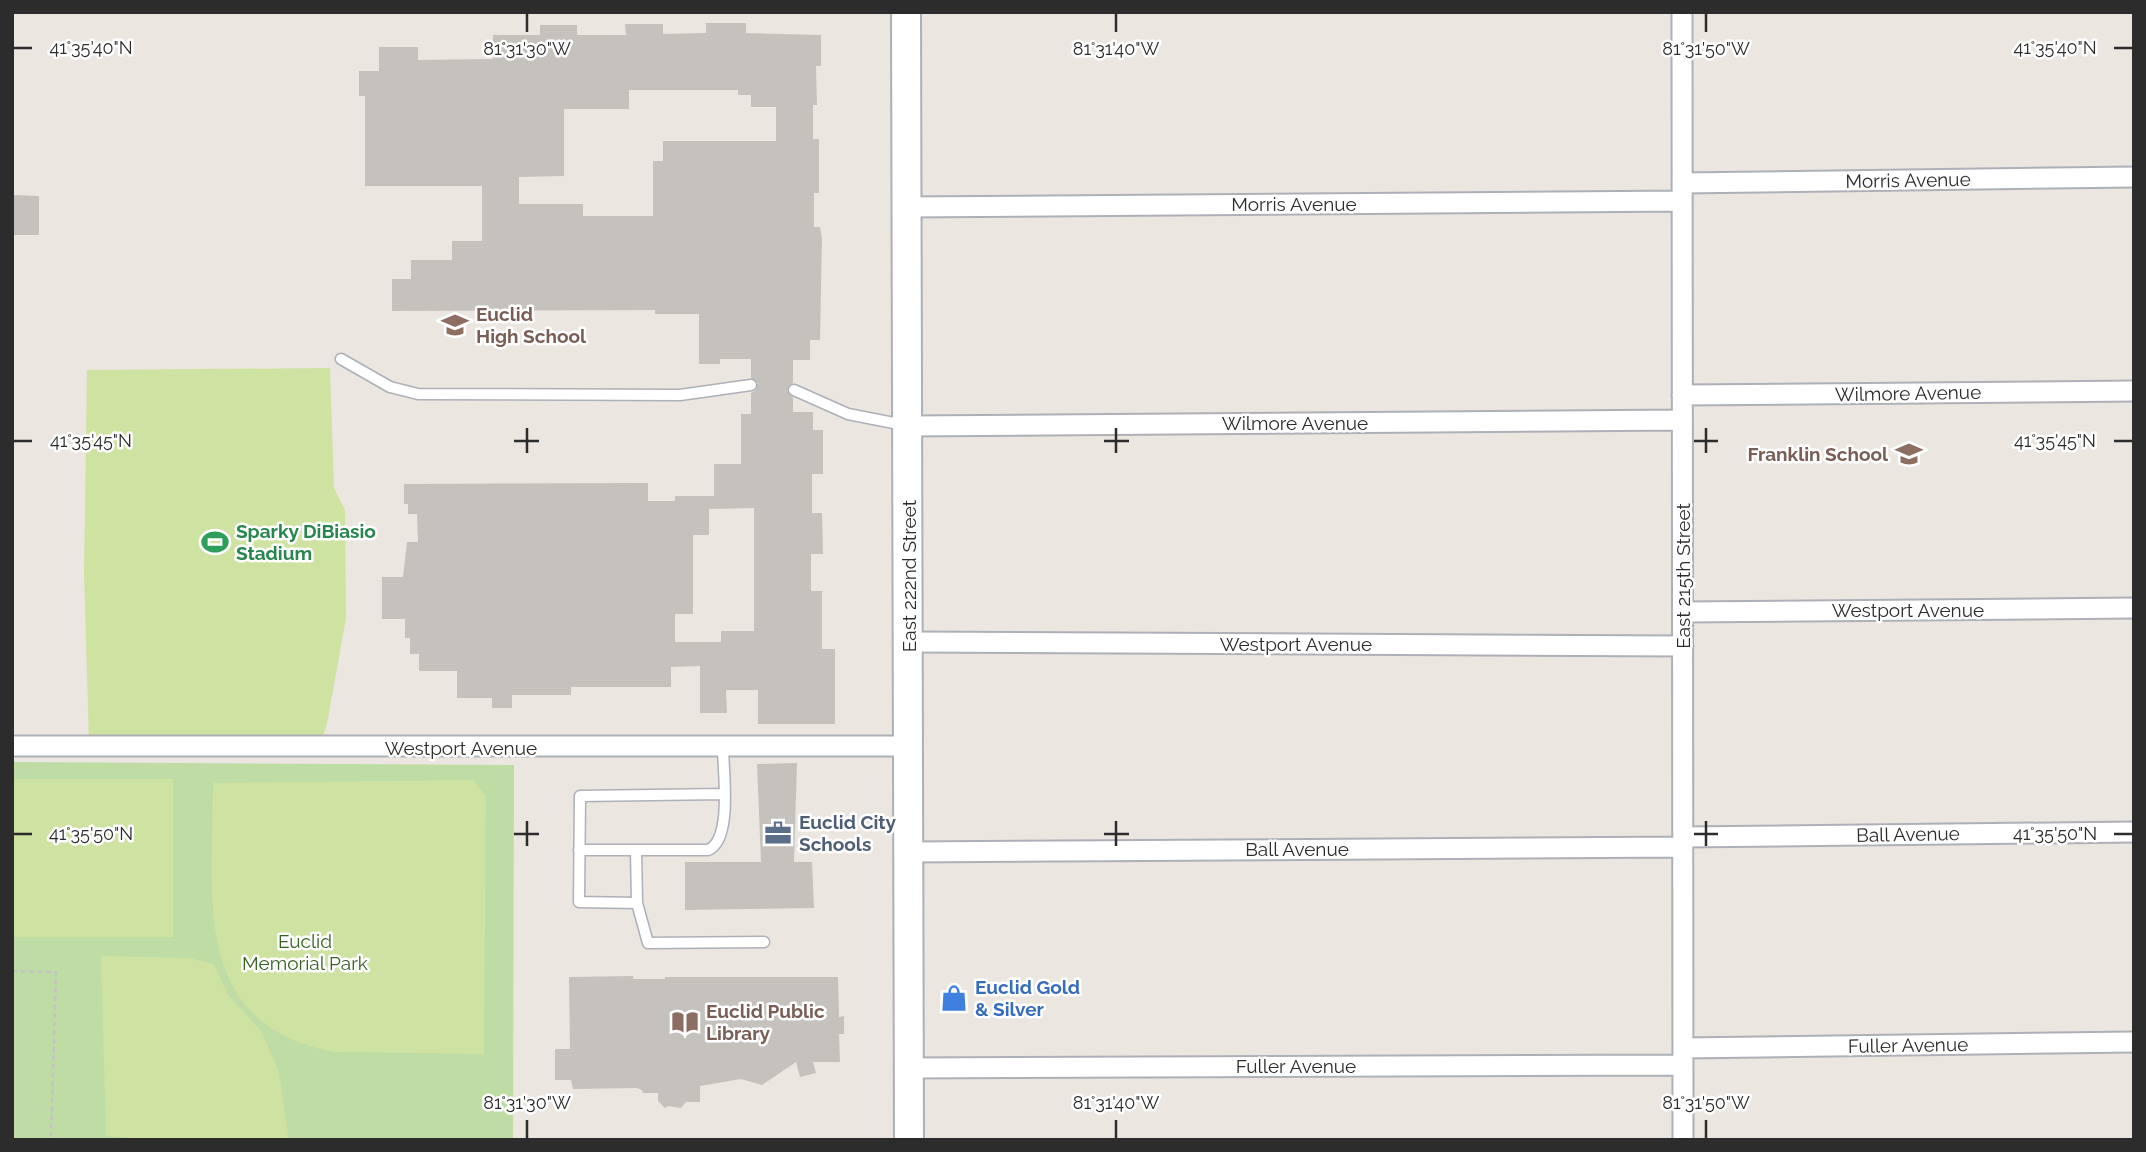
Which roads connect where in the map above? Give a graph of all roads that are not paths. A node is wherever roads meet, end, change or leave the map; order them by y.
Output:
1 (906, 12) edge
2 (1682, 12) edge
3 (2134, 177) edge
4 (1682, 192) junction
5 (906, 207) junction
6 (341, 359) dead end
7 (751, 385) dead end
8 (794, 390) dead end
9 (2134, 391) edge
10 (1682, 395) junction
11 (1682, 420) junction
12 (908, 426) junction
13 (2134, 608) edge
14 (1683, 612) junction
15 (910, 642) junction
16 (1683, 646) junction
17 (12, 746) edge
18 (911, 746) junction
19 (723, 747) junction
20 (723, 794) junction
21 (2134, 832) edge
22 (1683, 842) junction
23 (579, 850) junction
24 (636, 850) junction
25 (910, 852) junction
26 (637, 902) junction
27 (764, 942) dead end
28 (2134, 1042) edge
29 (1683, 1056) junction
30 (909, 1068) junction
31 (909, 1140) edge
32 (1683, 1140) edge

1 - 5 street, East 222nd Street
2 - 4 street, East 215th Street
3 - 4 street, Morris Avenue
4 - 5 street, Morris Avenue
4 - 10 street, East 215th Street
5 - 12 street, East 222nd Street
6 - 7 lane
8 - 12 lane
9 - 10 street, Wilmore Avenue
10 - 11 street, East 215th Street
11 - 12 street, Wilmore Avenue
11 - 14 street, East 215th Street
12 - 15 street, East 222nd Street
13 - 14 street, Westport Avenue
14 - 16 street, East 215th Street
15 - 16 street, Westport Avenue
15 - 18 street, East 222nd Street
16 - 22 street, East 215th Street
17 - 19 street, Westport Avenue
18 - 19 street, Westport Avenue
18 - 25 street, East 222nd Street
19 - 20 lane
20 - 23 lane
20 - 24 lane
21 - 22 street, Ball Avenue
22 - 25 street, Ball Avenue
22 - 29 street, East 215th Street
23 - 24 lane
23 - 26 lane
24 - 26 lane
25 - 30 street, East 222nd Street
26 - 27 lane
28 - 29 street, Fuller Avenue
29 - 30 street, Fuller Avenue
29 - 32 street, East 215th Street
30 - 31 street, East 222nd Street

